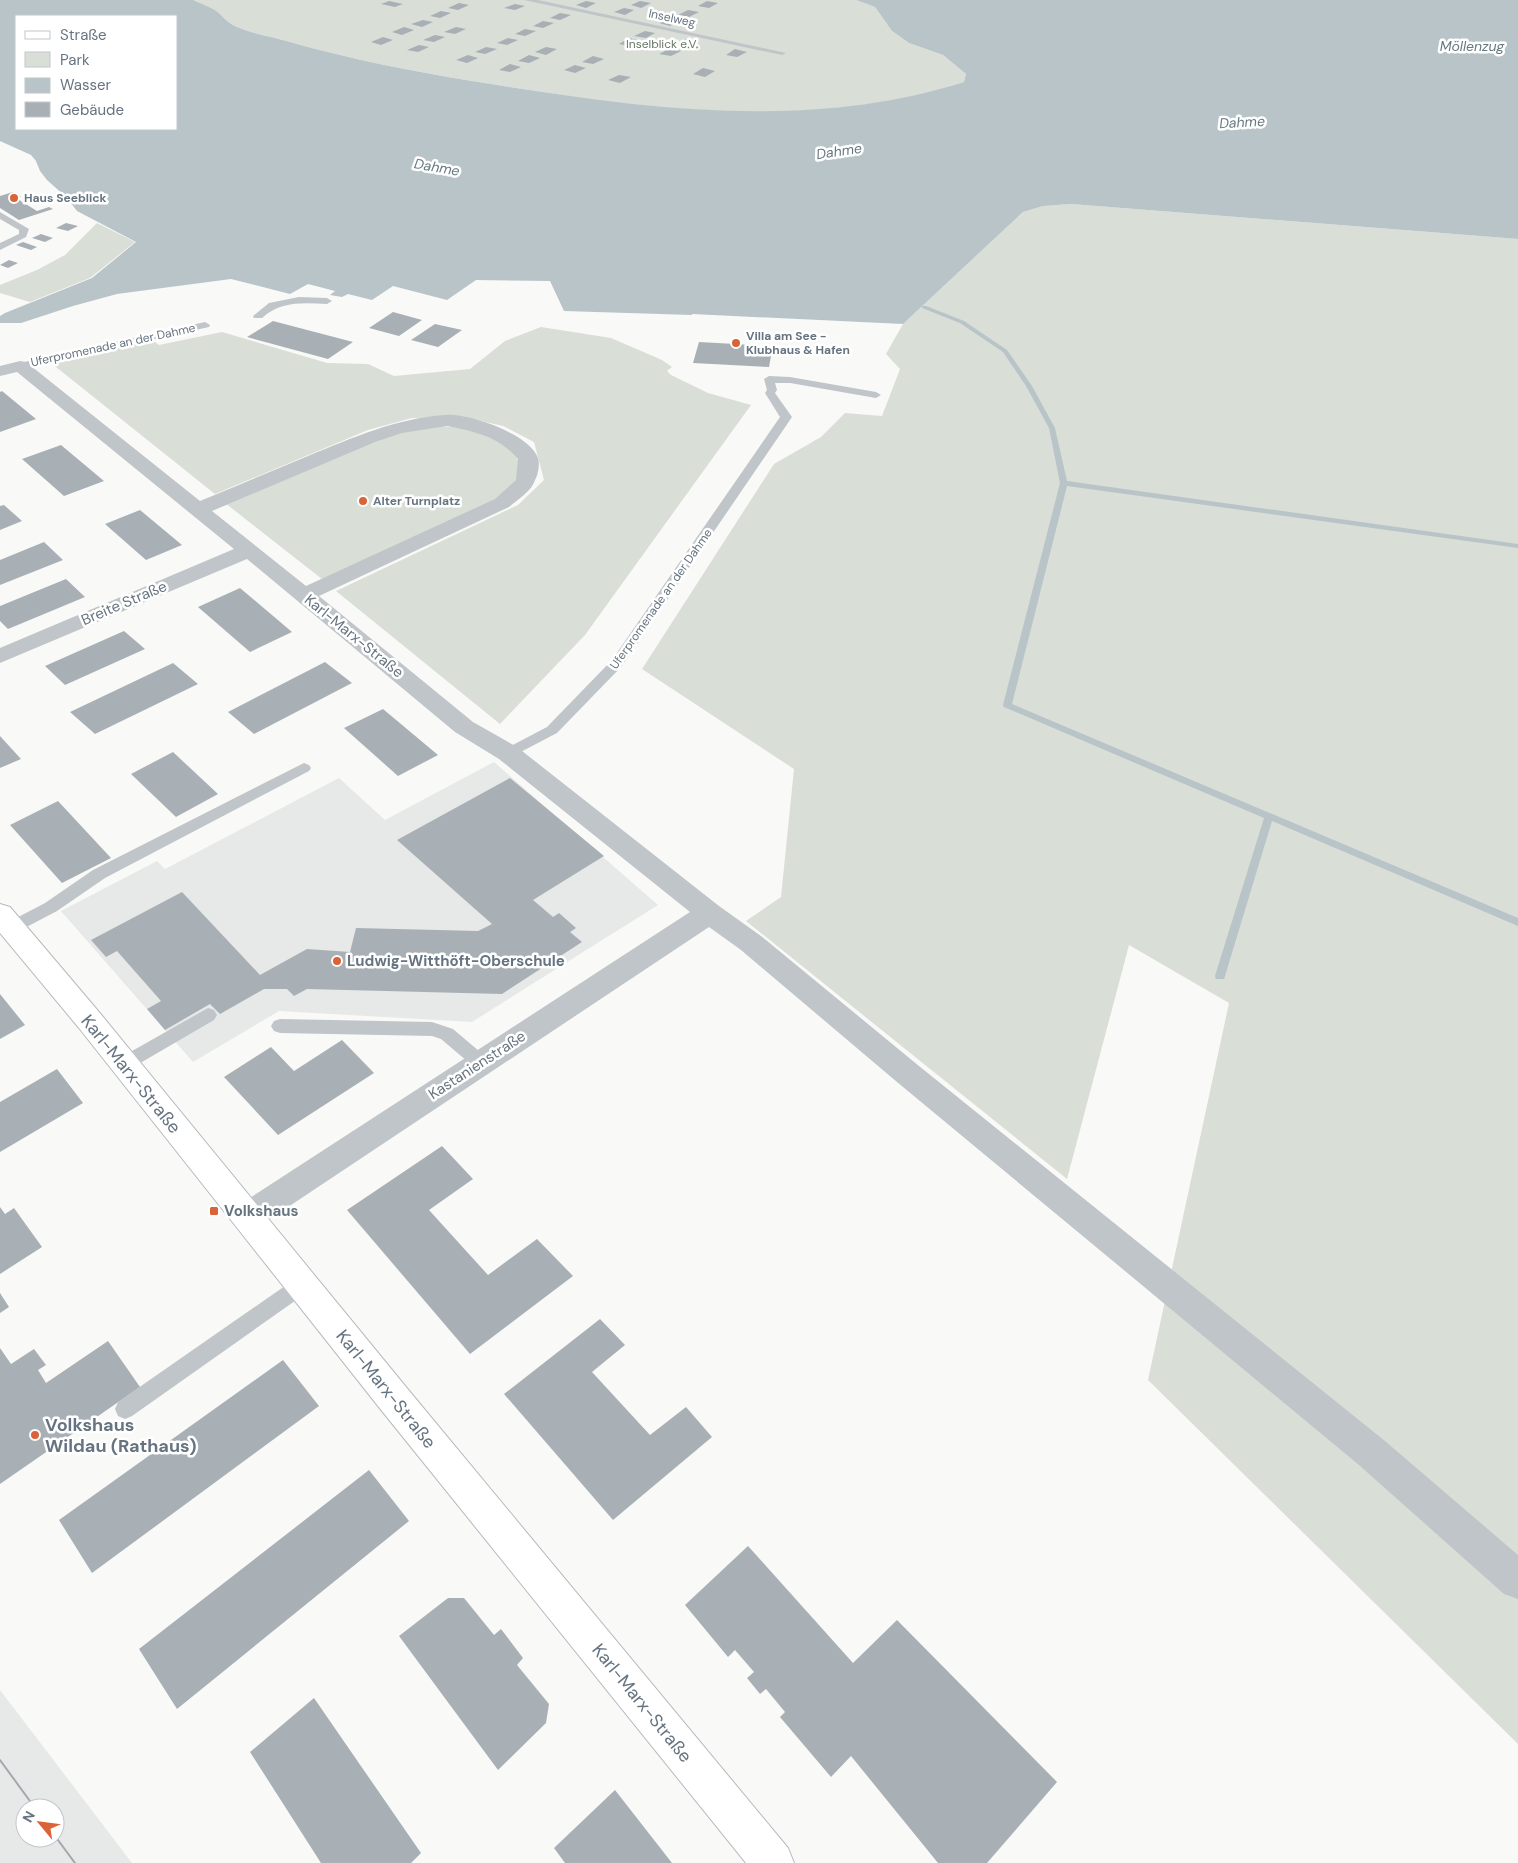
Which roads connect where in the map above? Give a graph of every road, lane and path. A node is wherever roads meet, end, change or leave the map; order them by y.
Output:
1 (528, 0) edge
2 (782, 53) dead end
3 (0, 215) edge
4 (0, 248) edge
5 (328, 301) dead end
6 (258, 316) dead end
7 (205, 325) dead end
8 (10, 368) edge
9 (876, 395) dead end
10 (198, 509) junction
11 (248, 550) junction
12 (304, 595) junction
13 (0, 656) edge
14 (508, 754) junction
15 (304, 768) dead end
16 (709, 913) junction
17 (6, 921) edge
18 (208, 1015) dead end
19 (280, 1026) dead end
20 (480, 1062) junction
21 (124, 1064) junction
22 (247, 1217) junction
23 (302, 1284) junction
24 (125, 1409) dead end
25 (1518, 1580) edge
26 (773, 1863) edge

1 - 2 lane, Inselweg
3 - 4 lane
5 - 6 lane
7 - 8 lane, Uferpromenade an der Dahme
8 - 10 street, Karl-Marx-Straße
9 - 14 lane, Uferpromenade an der Dahme
10 - 11 street, Karl-Marx-Straße
10 - 12 street
11 - 12 street, Karl-Marx-Straße
11 - 13 street, Breite Straße
12 - 14 street, Karl-Marx-Straße
14 - 16 street, Karl-Marx-Straße
15 - 17 lane
16 - 20 street, Kastanienstraße
16 - 25 street, Karl-Marx-Straße
17 - 21 main road, Karl-Marx-Straße
18 - 21 lane
19 - 20 lane
20 - 22 street, Kastanienstraße
21 - 22 main road, Karl-Marx-Straße
22 - 23 main road, Karl-Marx-Straße
23 - 24 lane
23 - 26 main road, Karl-Marx-Straße

